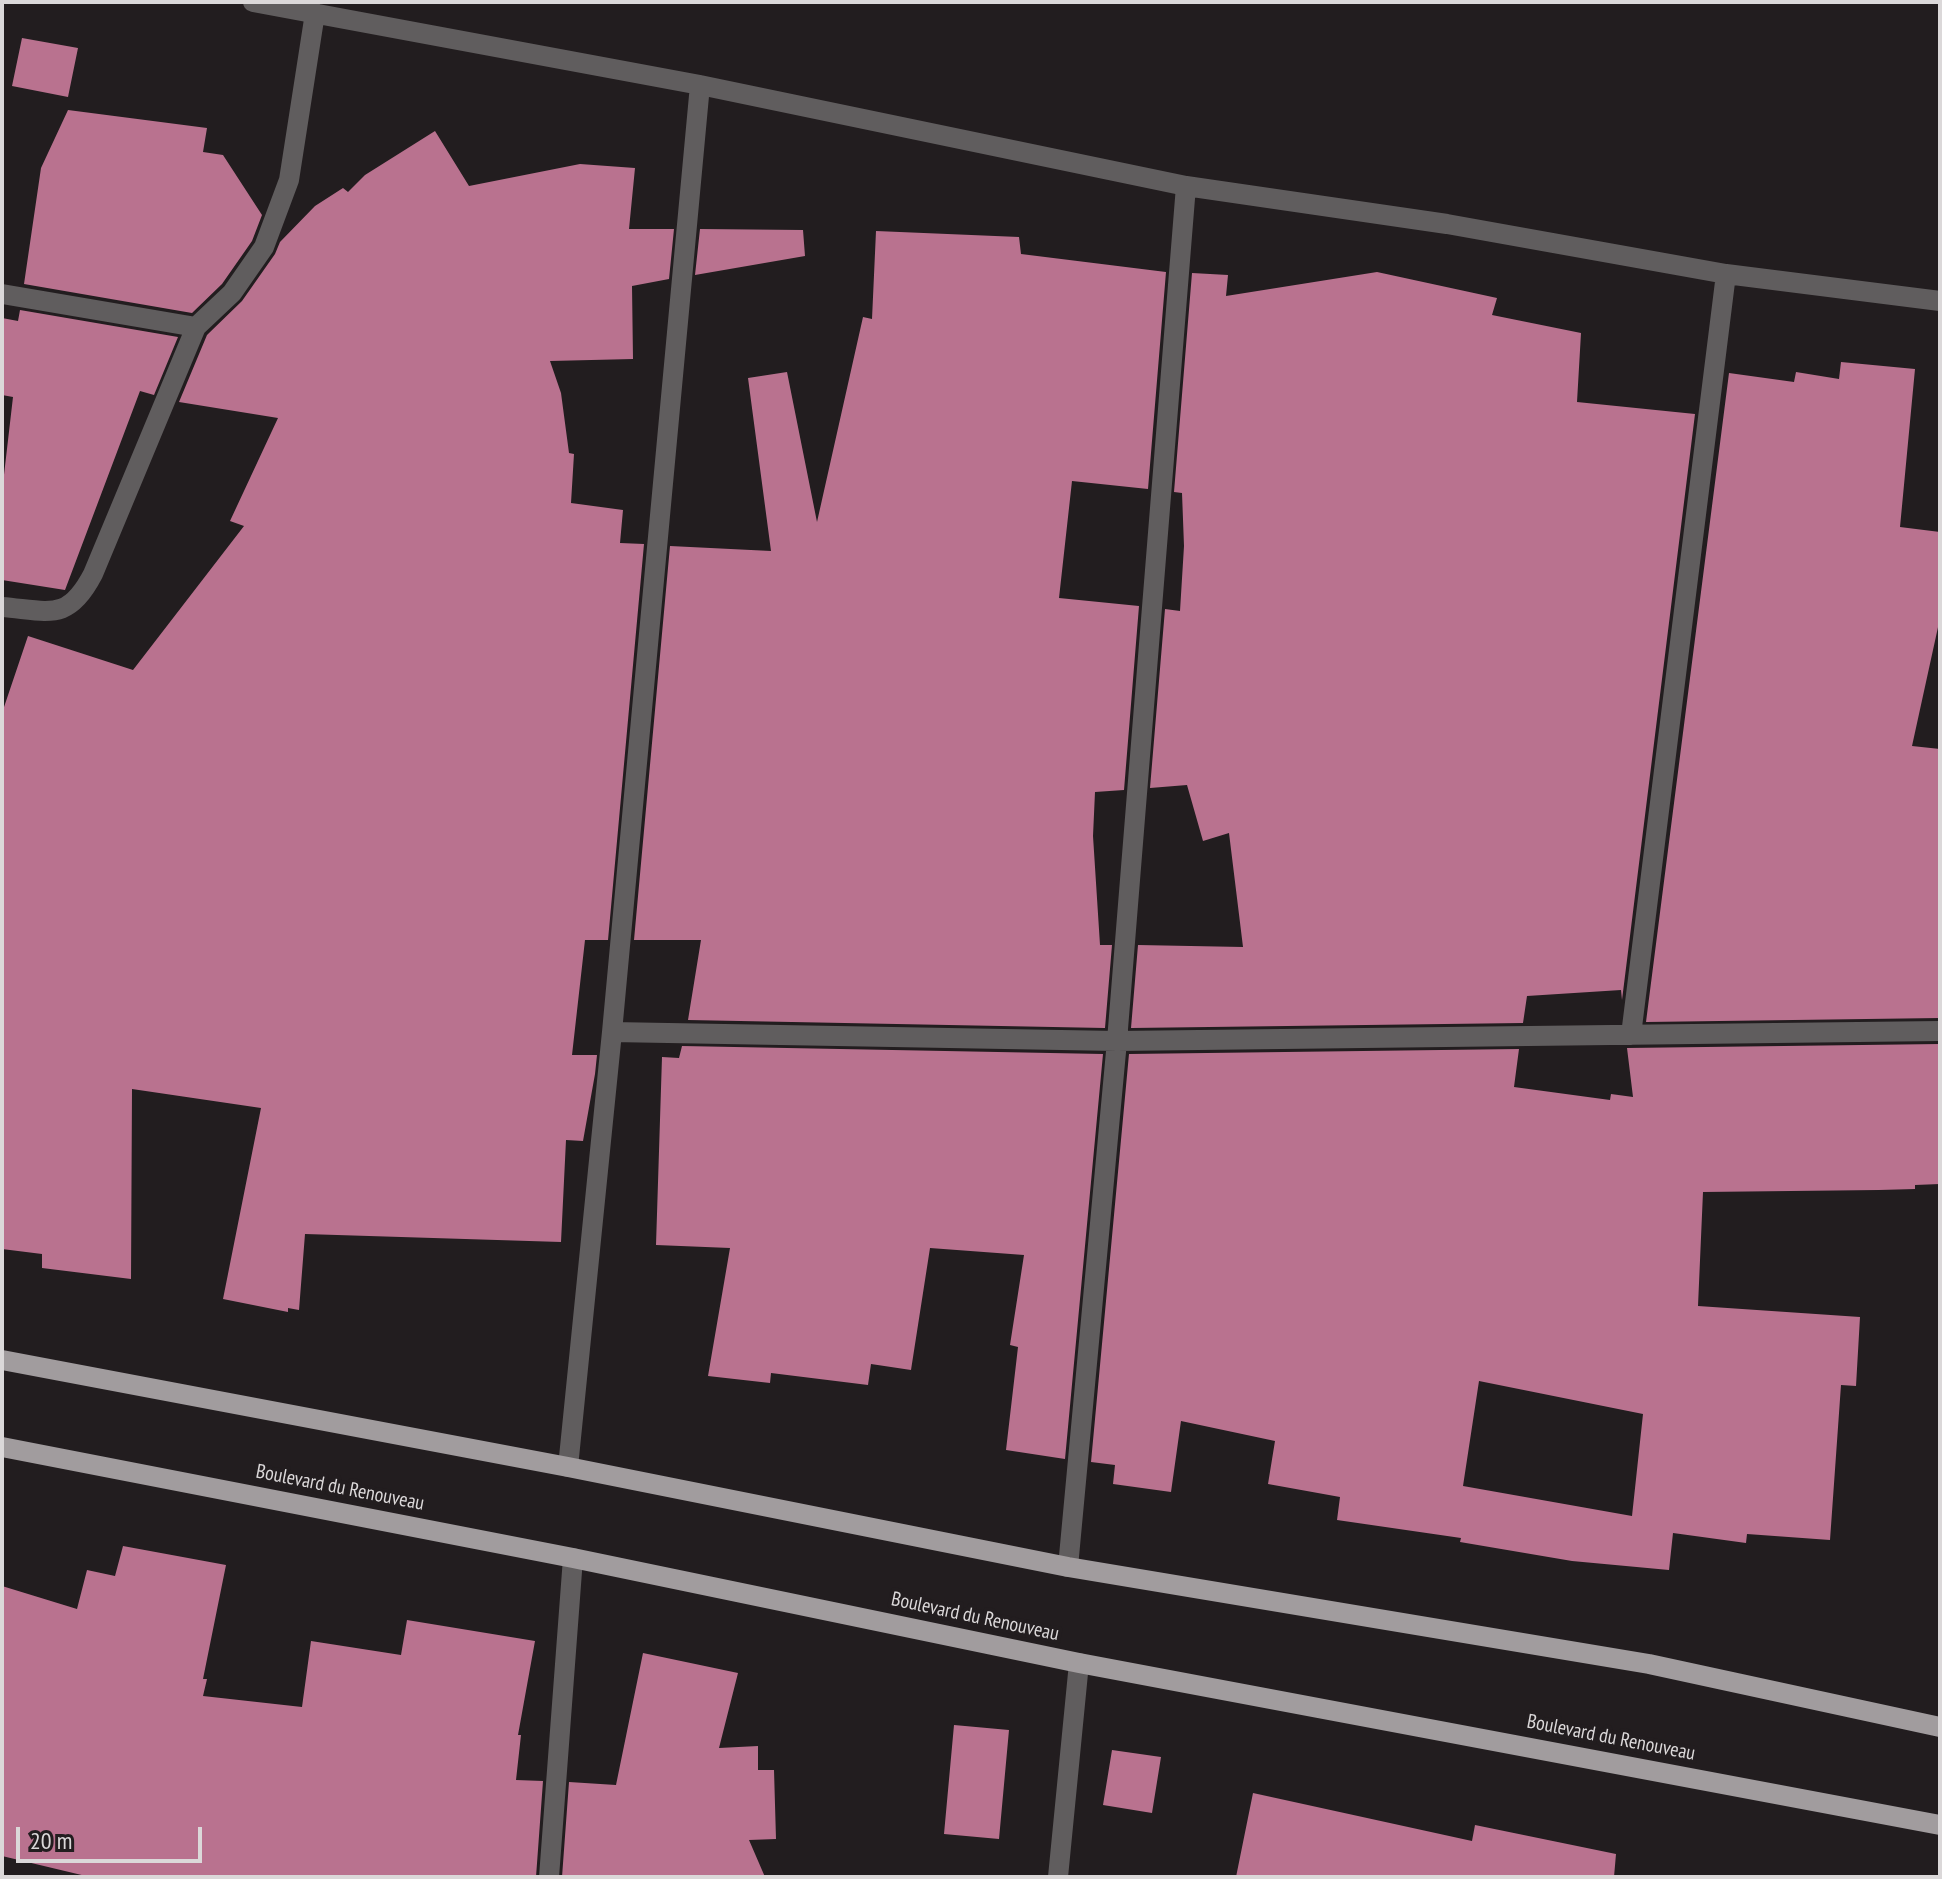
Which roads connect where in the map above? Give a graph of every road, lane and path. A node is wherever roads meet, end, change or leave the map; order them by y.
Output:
1 (253, 2) edge
2 (315, 13) junction
3 (700, 85) junction
4 (1186, 186) junction
5 (1726, 274) junction
6 (2, 294) edge
7 (1940, 301) edge
8 (196, 327) junction
9 (2, 607) edge
10 (1940, 1031) edge
11 (612, 1032) junction
12 (1631, 1035) junction
13 (1117, 1041) junction
14 (2, 1360) edge
15 (2, 1447) edge
16 (568, 1467) junction
17 (573, 1558) junction
18 (1068, 1567) junction
19 (1079, 1663) junction
20 (1940, 1727) edge
21 (1940, 1825) edge
22 (549, 1877) edge
23 (1058, 1877) edge

1 - 2 street
2 - 3 street
2 - 8 street
3 - 4 street
3 - 11 street
4 - 5 street
4 - 13 street
5 - 7 street
5 - 12 street
6 - 8 street
8 - 9 street
10 - 12 street
11 - 13 street
11 - 16 street
12 - 13 street
13 - 18 street
14 - 16 main road
15 - 17 main road, Boulevard du Renouveau
16 - 18 main road
17 - 19 main road, Boulevard du Renouveau
17 - 22 street
18 - 20 main road
19 - 21 main road, Boulevard du Renouveau
19 - 23 street

